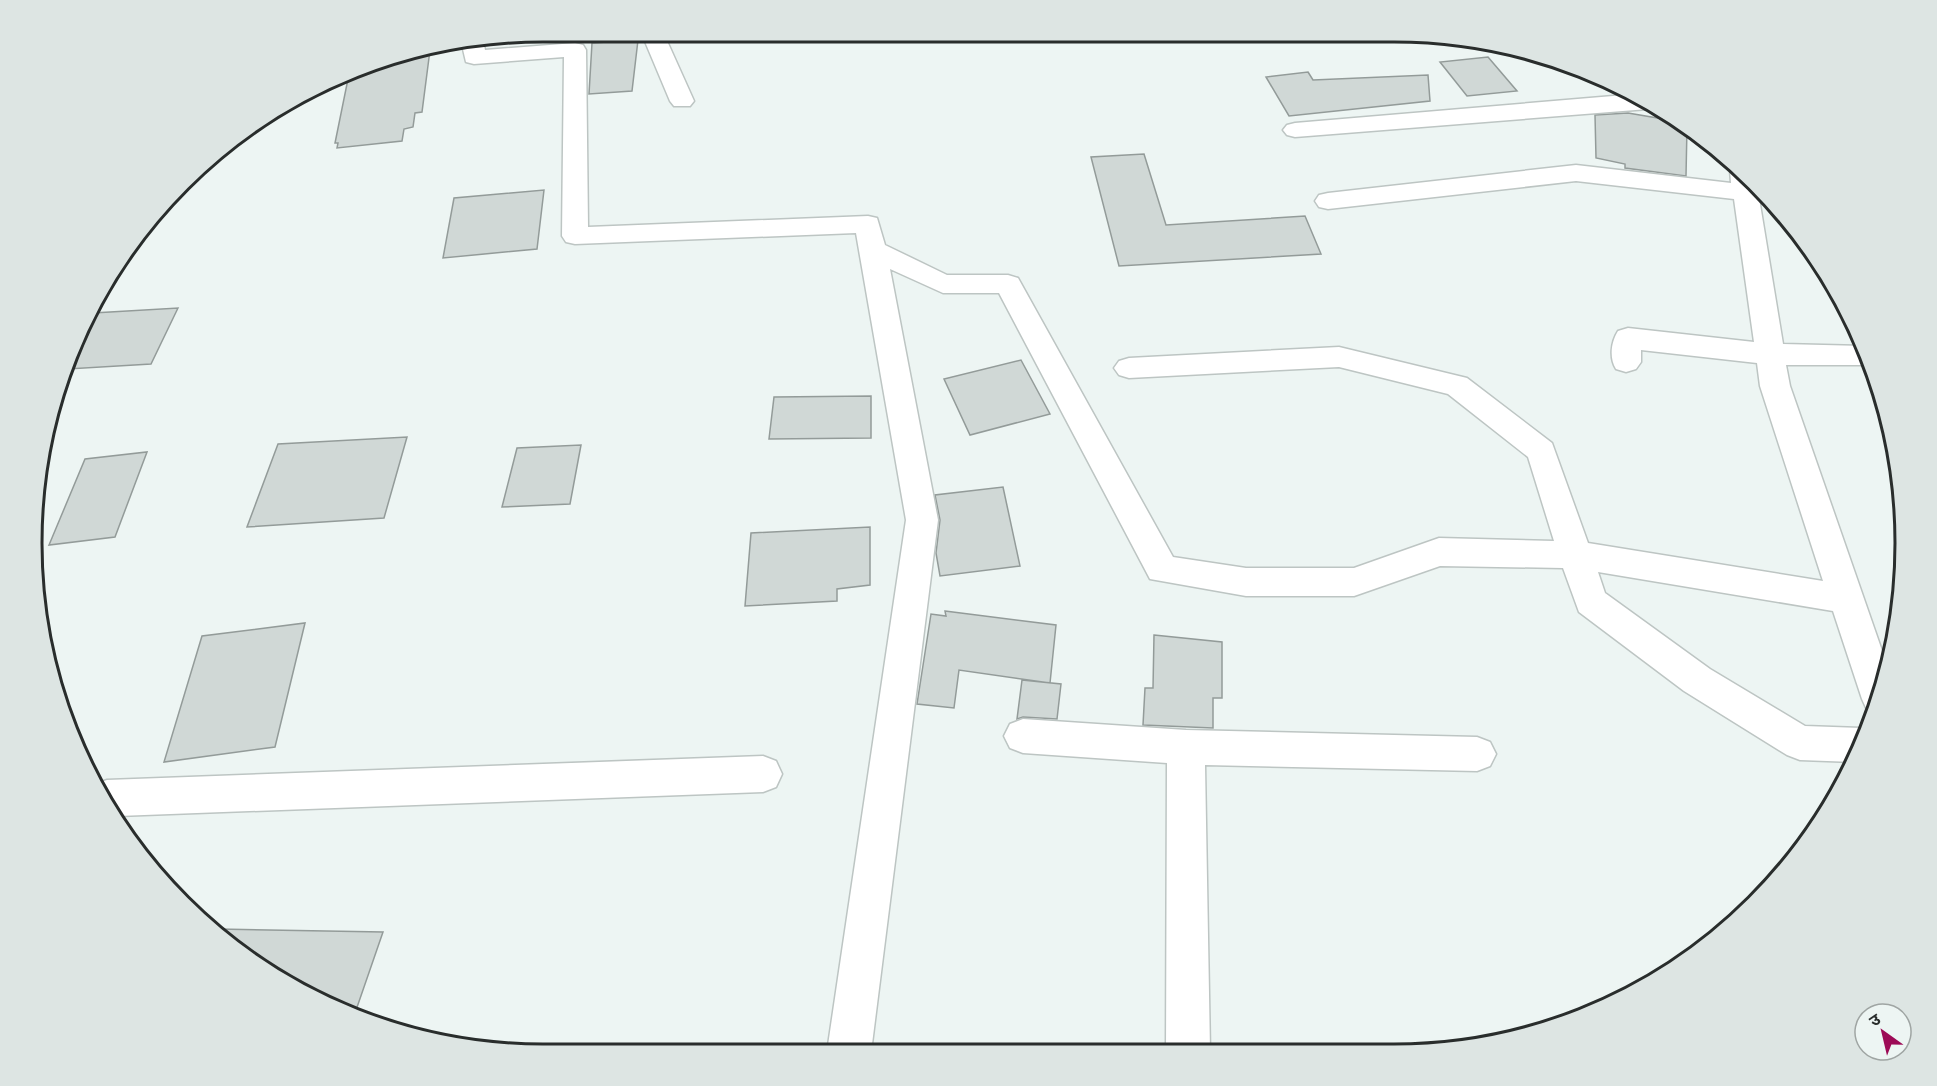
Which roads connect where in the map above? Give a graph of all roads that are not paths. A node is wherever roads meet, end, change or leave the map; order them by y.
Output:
1 (656, 42) edge
2 (473, 47) edge
3 (682, 101) dead end
4 (1631, 102) edge
5 (1295, 130) dead end
6 (1739, 181) edge
7 (1744, 185) edge
8 (1328, 201) dead end
9 (873, 250) junction
10 (1770, 354) junction
11 (1859, 356) edge
12 (1626, 362) dead end
13 (1129, 368) dead end
14 (1576, 555) junction
15 (1847, 599) junction
16 (1875, 683) edge
17 (1023, 736) dead end
18 (1852, 745) edge
19 (1186, 747) junction
20 (1477, 754) dead end
21 (763, 774) dead end
22 (111, 798) edge
23 (850, 1044) edge
24 (1188, 1044) edge

1 - 3 street
2 - 9 street
4 - 5 street
6 - 8 street
7 - 10 street
9 - 14 street
9 - 23 street
10 - 11 street
10 - 12 street
10 - 15 street
13 - 14 street
14 - 15 street
14 - 18 street
15 - 16 street
17 - 19 street
19 - 20 street
19 - 24 street
21 - 22 street

